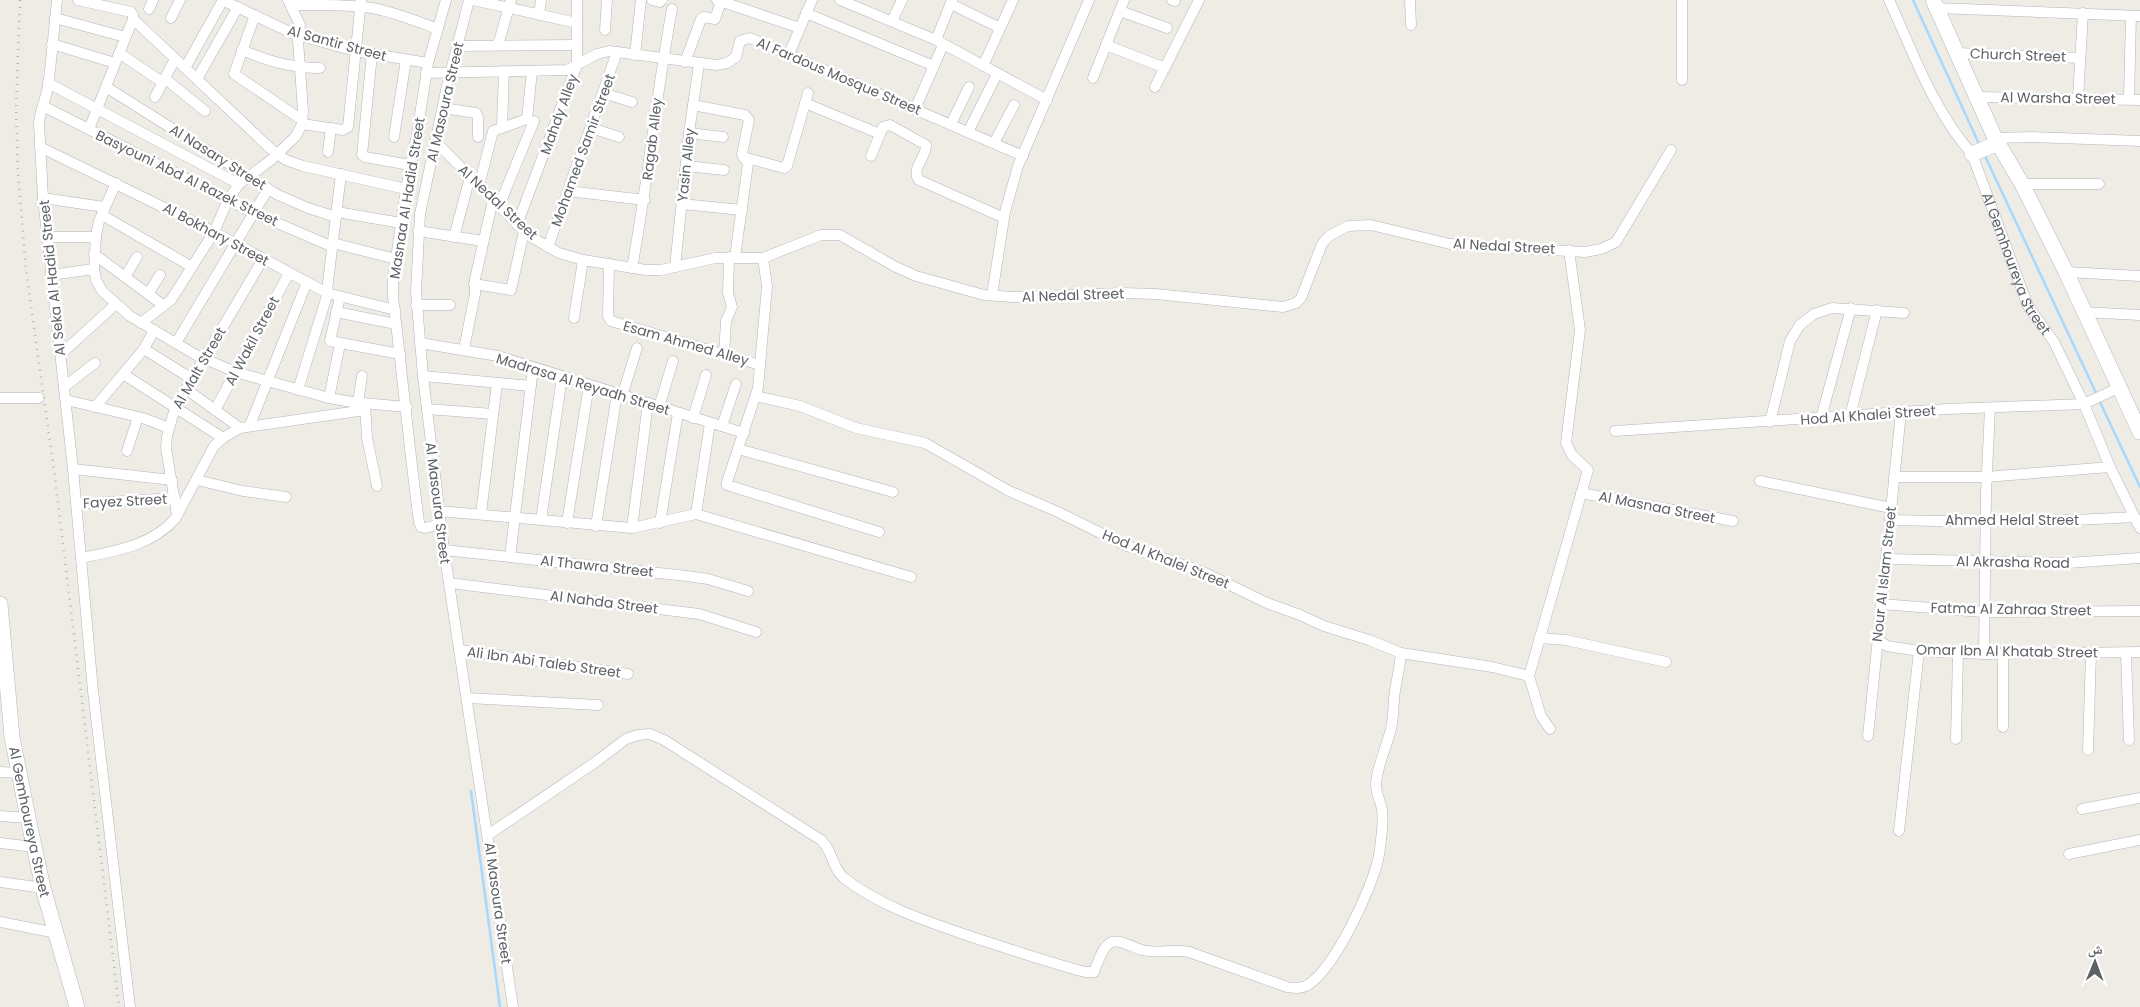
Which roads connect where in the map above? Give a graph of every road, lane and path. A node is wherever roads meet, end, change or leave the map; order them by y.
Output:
1 (57, 0) edge
2 (78, 0) edge
3 (180, 0) edge
4 (223, 0) edge
5 (387, 0) edge
6 (446, 0) edge
7 (471, 0) edge
8 (541, 0) edge
9 (577, 0) edge
10 (607, 0) edge
11 (641, 0) edge
12 (652, 0) edge
13 (662, 0) edge
14 (812, 0) edge
15 (840, 0) edge
16 (902, 0) edge
17 (1013, 0) edge
18 (1089, 0) edge
19 (1124, 0) edge
20 (1199, 0) edge
21 (1410, 0) edge
22 (1682, 0) edge
23 (1889, 0) edge
24 (719, 1) edge
25 (853, 2) edge
26 (951, 2) edge
27 (290, 3) edge
28 (361, 4) edge
29 (509, 4) edge
30 (1935, 4) edge
31 (238, 7) junction
32 (672, 9) dead end
33 (1120, 11) junction
34 (386, 12) junction
35 (806, 13) junction
36 (2083, 13) junction
37 (255, 15) junction
38 (538, 15) junction
39 (2136, 16) edge
40 (55, 18) junction
41 (171, 18) dead end
42 (132, 19) junction
43 (892, 21) junction
44 (577, 23) junction
45 (1411, 25) dead end
46 (996, 26) dead end
47 (800, 28) junction
48 (1167, 28) dead end
49 (438, 29) junction
50 (605, 30) dead end
51 (298, 35) junction
52 (125, 38) junction
53 (939, 42) junction
54 (52, 44) junction
55 (577, 45) junction
56 (1106, 45) junction
57 (458, 46) junction
58 (498, 46) junction
59 (242, 50) junction
60 (355, 51) junction
61 (617, 52) junction
62 (119, 53) junction
63 (1957, 53) junction
64 (372, 54) junction
65 (789, 54) junction
66 (636, 55) junction
67 (663, 58) junction
68 (2080, 58) junction
69 (175, 59) junction
70 (406, 60) junction
71 (685, 62) junction
72 (115, 63) junction
73 (699, 64) junction
74 (577, 65) junction
75 (934, 66) junction
76 (983, 66) junction
77 (185, 68) junction
78 (300, 68) junction
79 (320, 68) dead end
80 (427, 68) junction
81 (1165, 68) junction
82 (504, 71) junction
83 (532, 71) junction
84 (451, 72) junction
85 (997, 74) junction
86 (1093, 78) dead end
87 (197, 79) junction
88 (164, 80) junction
89 (1682, 80) dead end
90 (48, 83) junction
91 (106, 87) junction
92 (969, 87) dead end
93 (1155, 87) dead end
94 (603, 93) junction
95 (808, 93) dead end
96 (155, 97) dead end
97 (1977, 97) junction
98 (2078, 98) junction
99 (2135, 99) edge
100 (1047, 100) junction
101 (632, 102) dead end
102 (805, 103) junction
103 (693, 105) junction
104 (1014, 105) dead end
105 (42, 106) junction
106 (443, 108) junction
107 (97, 109) junction
108 (915, 109) junction
109 (205, 111) dead end
110 (534, 120) dead end
111 (302, 122) junction
112 (951, 124) junction
113 (502, 126) junction
114 (331, 128) junction
115 (590, 128) junction
116 (89, 130) junction
117 (968, 132) junction
118 (689, 133) junction
119 (880, 134) junction
120 (394, 137) dead end
121 (478, 137) dead end
122 (619, 137) dead end
123 (724, 137) dead end
124 (2140, 140) edge
125 (436, 142) junction
126 (994, 143) junction
127 (1995, 143) junction
128 (40, 147) junction
129 (1672, 150) dead end
130 (328, 152) dead end
131 (1975, 153) junction
132 (278, 154) junction
133 (871, 156) dead end
134 (1023, 156) junction
135 (742, 157) junction
136 (410, 165) junction
137 (686, 166) junction
138 (724, 170) dead end
139 (341, 174) junction
140 (248, 175) junction
141 (470, 177) junction
142 (116, 183) junction
143 (239, 184) junction
144 (2022, 184) junction
145 (2099, 184) dead end
146 (479, 186) junction
147 (268, 189) junction
148 (406, 189) junction
149 (568, 191) junction
150 (43, 198) junction
151 (228, 200) junction
152 (644, 200) junction
153 (496, 203) junction
154 (682, 204) junction
155 (742, 210) junction
156 (103, 211) junction
157 (254, 213) junction
158 (336, 214) junction
159 (1004, 218) junction
160 (401, 223) junction
161 (521, 228) junction
162 (418, 231) junction
163 (214, 232) junction
164 (454, 236) junction
165 (47, 237) junction
166 (96, 238) junction
167 (483, 241) junction
168 (235, 244) junction
169 (333, 245) junction
170 (548, 247) junction
171 (1569, 250) junction
172 (94, 254) junction
173 (138, 257) dead end
174 (732, 257) junction
175 (763, 258) junction
176 (263, 259) junction
177 (396, 259) junction
178 (583, 260) junction
179 (609, 264) junction
180 (192, 267) junction
181 (675, 267) junction
182 (632, 268) junction
183 (94, 269) junction
184 (2066, 272) junction
185 (289, 273) junction
186 (51, 275) junction
187 (160, 275) dead end
188 (2140, 276) edge
189 (125, 277) junction
190 (307, 282) junction
191 (474, 284) junction
192 (148, 294) junction
193 (327, 294) junction
194 (340, 296) junction
195 (992, 296) junction
196 (116, 304) junction
197 (163, 305) junction
198 (416, 305) junction
199 (450, 305) dead end
200 (1851, 308) junction
201 (395, 310) junction
202 (1877, 310) junction
203 (336, 312) junction
204 (2083, 312) junction
205 (1904, 313) dead end
206 (2140, 314) edge
207 (574, 318) dead end
208 (141, 323) junction
209 (396, 324) junction
210 (154, 330) junction
211 (176, 343) junction
212 (420, 343) junction
213 (340, 344) junction
214 (637, 348) dead end
215 (144, 349) junction
216 (464, 350) junction
217 (61, 354) junction
218 (400, 354) junction
219 (724, 354) junction
220 (204, 358) junction
221 (673, 361) dead end
222 (95, 363) dead end
223 (760, 365) junction
224 (533, 368) junction
225 (236, 372) junction
226 (122, 374) junction
227 (706, 375) dead end
228 (362, 376) dead end
229 (422, 376) junction
230 (562, 377) junction
231 (192, 379) junction
232 (268, 381) junction
233 (496, 383) junction
234 (736, 384) dead end
235 (589, 385) junction
236 (531, 386) junction
237 (64, 387) junction
238 (186, 389) junction
239 (298, 390) junction
240 (2112, 390) junction
241 (620, 395) junction
242 (756, 396) junction
243 (0, 398) edge
244 (39, 398) dead end
245 (329, 398) junction
246 (66, 400) junction
247 (2088, 402) junction
248 (648, 403) junction
249 (363, 405) junction
250 (95, 407) junction
251 (407, 407) junction
252 (659, 407) junction
253 (175, 408) junction
254 (427, 408) junction
255 (1990, 408) junction
256 (215, 410) junction
257 (1901, 412) junction
258 (678, 413) junction
259 (493, 414) junction
260 (138, 416) junction
261 (1850, 416) junction
262 (693, 418) junction
263 (1821, 418) junction
264 (1770, 422) junction
265 (710, 423) junction
266 (245, 426) junction
267 (722, 426) junction
268 (169, 428) junction
269 (1615, 431) dead end
270 (2140, 432) edge
271 (744, 433) junction
272 (223, 438) junction
273 (738, 449) junction
274 (128, 451) dead end
275 (2110, 467) junction
276 (73, 469) junction
277 (1894, 477) junction
278 (1986, 478) junction
279 (172, 480) junction
280 (197, 480) junction
281 (1760, 481) dead end
282 (378, 486) dead end
283 (893, 492) dead end
284 (1581, 493) junction
285 (286, 497) dead end
286 (175, 498) junction
287 (76, 504) junction
288 (1891, 508) junction
289 (439, 511) junction
290 (481, 514) junction
291 (696, 514) junction
292 (177, 515) junction
293 (514, 518) junction
294 (2135, 518) junction
295 (540, 520) junction
296 (1890, 520) junction
297 (1733, 521) dead end
298 (1986, 522) junction
299 (567, 523) junction
300 (660, 523) junction
301 (441, 524) junction
302 (596, 526) junction
303 (632, 528) junction
304 (2140, 528) edge
305 (879, 532) dead end
306 (444, 550) junction
307 (510, 557) junction
308 (80, 558) junction
309 (2140, 558) edge
310 (1886, 559) junction
311 (1985, 562) junction
312 (911, 577) dead end
313 (449, 583) junction
314 (748, 591) dead end
315 (0, 604) edge
316 (1881, 604) junction
317 (2140, 611) edge
318 (1983, 612) junction
319 (756, 632) dead end
320 (2, 637) edge
321 (1878, 637) junction
322 (1539, 638) junction
323 (460, 650) junction
324 (1919, 651) junction
325 (2126, 652) junction
326 (2140, 652) edge
327 (1401, 653) junction
328 (1958, 653) junction
329 (2091, 653) junction
330 (1984, 654) junction
331 (2003, 654) junction
332 (1666, 662) dead end
333 (3, 666) edge
334 (628, 674) dead end
335 (1529, 676) junction
336 (4, 687) edge
337 (467, 698) junction
338 (598, 704) dead end
339 (2003, 727) dead end
340 (1550, 729) dead end
341 (1868, 736) dead end
342 (1956, 739) dead end
343 (2129, 740) dead end
344 (2088, 750) dead end
345 (0, 772) edge
346 (19, 773) junction
347 (2140, 798) edge
348 (2082, 809) dead end
349 (0, 816) edge
350 (28, 818) junction
351 (1899, 831) dead end
352 (488, 836) junction
353 (2140, 840) edge
354 (0, 843) edge
355 (34, 847) junction
356 (2069, 854) dead end
357 (0, 882) edge
358 (43, 888) junction
359 (0, 922) edge
360 (56, 933) junction
361 (77, 1007) edge
362 (130, 1007) edge
363 (513, 1007) edge

1 - 40 street, Al Seka Al Hadid Street
2 - 42 street
3 - 41 street
4 - 31 street, Al Santir Street
4 - 77 street
5 - 34 street
6 - 49 street, Masnaa Al Hadid Street
7 - 29 street
7 - 57 street, Al Masoura Street
8 - 38 street
9 - 44 street, Mahdy Alley
10 - 50 street
11 - 66 street
12 - 13 street
14 - 35 street
15 - 25 street
16 - 43 street
17 - 76 street
18 - 100 street
19 - 33 street
20 - 81 street
21 - 45 street
22 - 89 street
23 - 131 street, Al Gemhoureya Street
24 - 47 street
24 - 71 street
25 - 43 street
26 - 46 street
26 - 53 street
27 - 28 street
27 - 51 street
28 - 34 street
28 - 60 street
29 - 38 street
29 - 58 street
30 - 36 street
30 - 63 street
31 - 37 street, Al Santir Street
31 - 87 street
32 - 67 street, Ragab Alley
33 - 48 street
33 - 56 street
34 - 49 street
35 - 47 street
35 - 75 street
36 - 39 street
36 - 68 street
37 - 51 street, Al Santir Street
37 - 59 street
38 - 44 street
39 - 99 street
40 - 52 street
40 - 54 street, Al Seka Al Hadid Street
42 - 52 street
42 - 69 street
43 - 53 street
44 - 55 street, Mahdy Alley
47 - 65 street
49 - 80 street, Masnaa Al Hadid Street
51 - 60 street, Al Santir Street
51 - 78 street
52 - 62 street
53 - 75 street
53 - 76 street
54 - 72 street
54 - 90 street, Al Seka Al Hadid Street
55 - 58 street
55 - 74 street, Mahdy Alley
56 - 81 street
56 - 86 street
57 - 58 street
57 - 84 street, Al Masoura Street
59 - 78 street
59 - 111 street
60 - 64 street, Al Santir Street
60 - 114 street
61 - 66 street, Al Fardous Mosque Street
61 - 74 street, Al Fardous Mosque Street
61 - 94 street, Mohamed Samir Street
62 - 72 street
62 - 88 street
63 - 68 street, Church Street
63 - 97 street
64 - 70 street, Al Santir Street
64 - 136 street
65 - 73 street, Al Fardous Mosque Street
65 - 108 street, Al Fardous Mosque Street
66 - 67 street, Al Fardous Mosque Street
67 - 71 street, Al Fardous Mosque Street
67 - 152 street, Ragab Alley
68 - 98 street
69 - 77 street
69 - 88 street
70 - 80 street, Al Santir Street
70 - 120 street
71 - 73 street, Al Fardous Mosque Street
72 - 91 street
73 - 103 street, Yasin Alley
74 - 83 street, Al Fardous Mosque Street
74 - 161 street, Mahdy Alley
75 - 108 street
76 - 85 street
77 - 87 street
78 - 79 street
78 - 111 street
80 - 84 street, Al Fardous Mosque Street
80 - 136 street, Masnaa Al Hadid Street
81 - 93 street
82 - 83 street, Al Fardous Mosque Street
82 - 84 street, Al Fardous Mosque Street
82 - 113 street
83 - 113 street
84 - 106 street, Al Masoura Street
85 - 100 street
85 - 117 street
87 - 132 street
88 - 96 street
88 - 109 street
90 - 105 street, Al Seka Al Hadid Street
90 - 107 street
91 - 107 street
91 - 140 street, Al Nasary Street
92 - 112 street
94 - 101 street
94 - 115 street, Mohamed Samir Street
95 - 102 street
97 - 98 street, Al Warsha Street
97 - 127 street
98 - 99 street, Al Warsha Street
100 - 134 street
102 - 119 street
102 - 135 street
103 - 118 street, Yasin Alley
103 - 135 street
104 - 126 street
105 - 116 street, Basyouni Abd Al Razek Street
105 - 128 street, Al Seka Al Hadid Street
106 - 121 street
106 - 125 street, Al Masoura Street
107 - 116 street
107 - 143 street
108 - 112 street, Al Fardous Mosque Street
110 - 153 street
111 - 114 street
111 - 132 street
112 - 117 street, Al Fardous Mosque Street
113 - 146 street
114 - 130 street
115 - 122 street
115 - 149 street, Mohamed Samir Street
116 - 151 street, Basyouni Abd Al Razek Street
117 - 126 street, Al Fardous Mosque Street
118 - 123 street
118 - 137 street, Yasin Alley
119 - 133 street
119 - 159 street
124 - 127 street
125 - 141 street, Al Nedal Street
125 - 162 street, Al Masoura Street
126 - 134 street, Al Fardous Mosque Street
127 - 131 street
127 - 144 street
128 - 142 street, Al Bokhary Street
128 - 150 street, Al Seka Al Hadid Street
129 - 171 street, Al Nedal Street
131 - 247 street, Al Gemhoureya Street
132 - 139 street
132 - 140 street
134 - 159 street
135 - 155 street
136 - 148 street, Masnaa Al Hadid Street
137 - 138 street
137 - 154 street, Yasin Alley
139 - 148 street
139 - 158 street
140 - 143 street
140 - 147 street, Al Nasary Street
141 - 146 street, Al Nedal Street
141 - 164 street
142 - 156 street
142 - 163 street, Al Bokhary Street
143 - 151 street
144 - 145 street
144 - 184 street
146 - 153 street, Al Nedal Street
147 - 157 street
147 - 158 street, Al Nasary Street
148 - 160 street, Masnaa Al Hadid Street
149 - 152 street
149 - 170 street, Mohamed Samir Street
150 - 156 street
150 - 165 street, Al Seka Al Hadid Street
151 - 157 street, Basyouni Abd Al Razek Street
151 - 163 street
152 - 182 street, Ragab Alley
153 - 161 street, Al Nedal Street
153 - 167 street
154 - 155 street
154 - 181 street, Yasin Alley
155 - 174 street
156 - 166 street
156 - 180 street
157 - 168 street
157 - 169 street, Basyouni Abd Al Razek Street
158 - 160 street, Al Nasary Street
158 - 169 street
159 - 195 street
160 - 177 street, Masnaa Al Hadid Street
161 - 170 street, Al Nedal Street
161 - 191 street, Mahdy Alley
162 - 164 street
162 - 198 street, Al Masoura Street
163 - 168 street, Al Bokhary Street
163 - 180 street
164 - 167 street
165 - 166 street
165 - 186 street, Al Seka Al Hadid Street
166 - 172 street
167 - 191 street
168 - 176 street, Al Bokhary Street
168 - 211 street
169 - 177 street, Basyouni Abd Al Razek Street
169 - 193 street
170 - 178 street, Al Nedal Street
171 - 195 street, Al Nedal Street
171 - 284 street
172 - 183 street
172 - 189 street
173 - 189 street
174 - 175 street, Al Nedal Street
174 - 181 street, Al Nedal Street
174 - 219 street
175 - 195 street, Al Nedal Street
175 - 223 street
176 - 185 street, Al Bokhary Street
176 - 220 street, Al Malt Street
177 - 201 street, Masnaa Al Hadid Street
178 - 179 street, Al Nedal Street
178 - 207 street
179 - 182 street, Al Nedal Street
179 - 219 street, Esam Ahmed Alley
180 - 197 street
181 - 182 street, Al Nedal Street
183 - 186 street
183 - 196 street
184 - 188 street
184 - 204 street
185 - 190 street, Al Bokhary Street
185 - 225 street, Al Wakil Street
186 - 217 street, Al Seka Al Hadid Street
187 - 192 street
189 - 192 street
190 - 193 street, Al Bokhary Street
190 - 232 street
191 - 216 street
192 - 197 street
193 - 194 street, Al Bokhary Street
193 - 239 street
194 - 201 street, Al Bokhary Street
194 - 203 street
196 - 208 street
196 - 217 street
197 - 208 street
198 - 199 street
198 - 212 street, Al Masoura Street
200 - 202 street
200 - 263 street
200 - 264 street
201 - 209 street, Masnaa Al Hadid Street
202 - 205 street
202 - 261 street
203 - 209 street
203 - 213 street
204 - 206 street
204 - 240 street
208 - 210 street
209 - 218 street, Masnaa Al Hadid Street
210 - 211 street
210 - 215 street
211 - 220 street
212 - 216 street, Madrasa Al Reyadh Street
212 - 229 street, Al Masoura Street
213 - 218 street
213 - 245 street
214 - 241 street
215 - 226 street
215 - 231 street
216 - 224 street, Madrasa Al Reyadh Street
217 - 237 street, Al Seka Al Hadid Street
218 - 251 street, Masnaa Al Hadid Street
219 - 223 street, Esam Ahmed Alley
220 - 225 street
220 - 231 street, Al Malt Street
221 - 252 street
222 - 237 street
223 - 242 street
224 - 230 street, Madrasa Al Reyadh Street
224 - 236 street
225 - 232 street
225 - 256 street, Al Wakil Street
226 - 250 street
226 - 253 street
227 - 262 street
228 - 249 street
229 - 233 street
229 - 254 street, Al Masoura Street
230 - 235 street, Madrasa Al Reyadh Street
230 - 295 street
231 - 238 street, Al Malt Street
232 - 239 street
232 - 266 street
233 - 236 street
233 - 259 street
234 - 267 street
235 - 241 street, Madrasa Al Reyadh Street
235 - 299 street
236 - 293 street
237 - 246 street, Al Seka Al Hadid Street
238 - 253 street, Al Malt Street
238 - 256 street
239 - 245 street
240 - 247 street, Hod Al Khalei Street
240 - 270 street
241 - 248 street, Madrasa Al Reyadh Street
241 - 302 street
242 - 271 street
242 - 327 street, Hod Al Khalei Street
243 - 244 street
245 - 249 street
246 - 250 street
246 - 276 street, Al Seka Al Hadid Street
247 - 255 street, Hod Al Khalei Street
247 - 275 street, Al Gemhoureya Street
248 - 252 street, Madrasa Al Reyadh Street
248 - 303 street
249 - 251 street
249 - 266 street
249 - 282 street
250 - 260 street
251 - 301 street, Masnaa Al Hadid Street
252 - 258 street, Madrasa Al Reyadh Street
253 - 268 street, Al Malt Street
253 - 272 street
254 - 259 street
254 - 289 street, Al Masoura Street
255 - 257 street, Hod Al Khalei Street
255 - 278 street
256 - 266 street
257 - 261 street, Hod Al Khalei Street
257 - 277 street, Nour Al Islam Street
258 - 262 street, Madrasa Al Reyadh Street
258 - 300 street
259 - 290 street
260 - 268 street
260 - 274 street
261 - 263 street, Hod Al Khalei Street
262 - 265 street, Madrasa Al Reyadh Street
263 - 264 street, Hod Al Khalei Street
264 - 269 street, Hod Al Khalei Street
265 - 267 street, Madrasa Al Reyadh Street
265 - 291 street
266 - 272 street
267 - 271 street, Madrasa Al Reyadh Street
268 - 279 street, Al Malt Street
271 - 273 street
272 - 280 street
273 - 283 street
273 - 305 street
275 - 278 street
275 - 294 street, Al Gemhoureya Street
276 - 279 street
276 - 287 street, Al Seka Al Hadid Street
277 - 278 street
277 - 288 street, Nour Al Islam Street
278 - 298 street
279 - 286 street, Al Malt Street
280 - 285 street
280 - 292 street
281 - 288 street
284 - 297 street, Al Masnaa Street
284 - 322 street
286 - 287 street, Fayez Street
286 - 292 street, Al Malt Street
287 - 308 street, Al Seka Al Hadid Street
288 - 296 street, Nour Al Islam Street
289 - 290 street
289 - 301 street, Al Masoura Street
290 - 293 street
291 - 300 street
291 - 312 street
292 - 308 street
293 - 295 street
293 - 307 street
294 - 298 street, Ahmed Helal Street
294 - 304 street, Al Gemhoureya Street
295 - 299 street
296 - 298 street, Ahmed Helal Street
296 - 310 street, Nour Al Islam Street
298 - 311 street
299 - 302 street
300 - 303 street
301 - 306 street, Al Masoura Street
302 - 303 street
306 - 307 street, Al Thawra Street
306 - 313 street, Al Masoura Street
307 - 314 street, Al Thawra Street
308 - 362 street, Al Seka Al Hadid Street
309 - 311 street, Al Akrasha Road
310 - 311 street, Al Akrasha Road
310 - 316 street, Nour Al Islam Street
311 - 318 street
313 - 319 street, Al Nahda Street
313 - 323 street, Al Masoura Street
315 - 320 street, Al Gemhoureya Street
316 - 318 street, Fatma Al Zahraa Street
316 - 321 street, Nour Al Islam Street
317 - 318 street, Fatma Al Zahraa Street
318 - 330 street
320 - 333 street, Al Gemhoureya Street
321 - 324 street, Omar Ibn Al Khatab Street
321 - 341 street, Nour Al Islam Street
322 - 332 street
322 - 335 street
323 - 334 street, Ali Ibn Abi Taleb Street
323 - 337 street, Al Masoura Street
324 - 328 street, Omar Ibn Al Khatab Street
324 - 351 street
325 - 326 street, Omar Ibn Al Khatab Street
325 - 329 street, Omar Ibn Al Khatab Street
325 - 343 street
327 - 335 street, Hod Al Khalei Street
327 - 352 street
328 - 330 street, Omar Ibn Al Khatab Street
328 - 342 street
329 - 331 street, Omar Ibn Al Khatab Street
329 - 344 street
330 - 331 street, Omar Ibn Al Khatab Street
331 - 339 street
333 - 336 street, Al Gemhoureya Street
335 - 340 street
336 - 346 street, Al Gemhoureya Street
337 - 338 street
337 - 352 street, Al Masoura Street
345 - 346 street
346 - 350 street, Al Gemhoureya Street
347 - 348 street
349 - 350 street
350 - 355 street, Al Gemhoureya Street
352 - 363 street, Al Masoura Street
353 - 356 street
354 - 355 street
355 - 358 street, Al Gemhoureya Street
357 - 358 street
358 - 360 street, Al Gemhoureya Street
359 - 360 street
360 - 361 street, Al Gemhoureya Street

